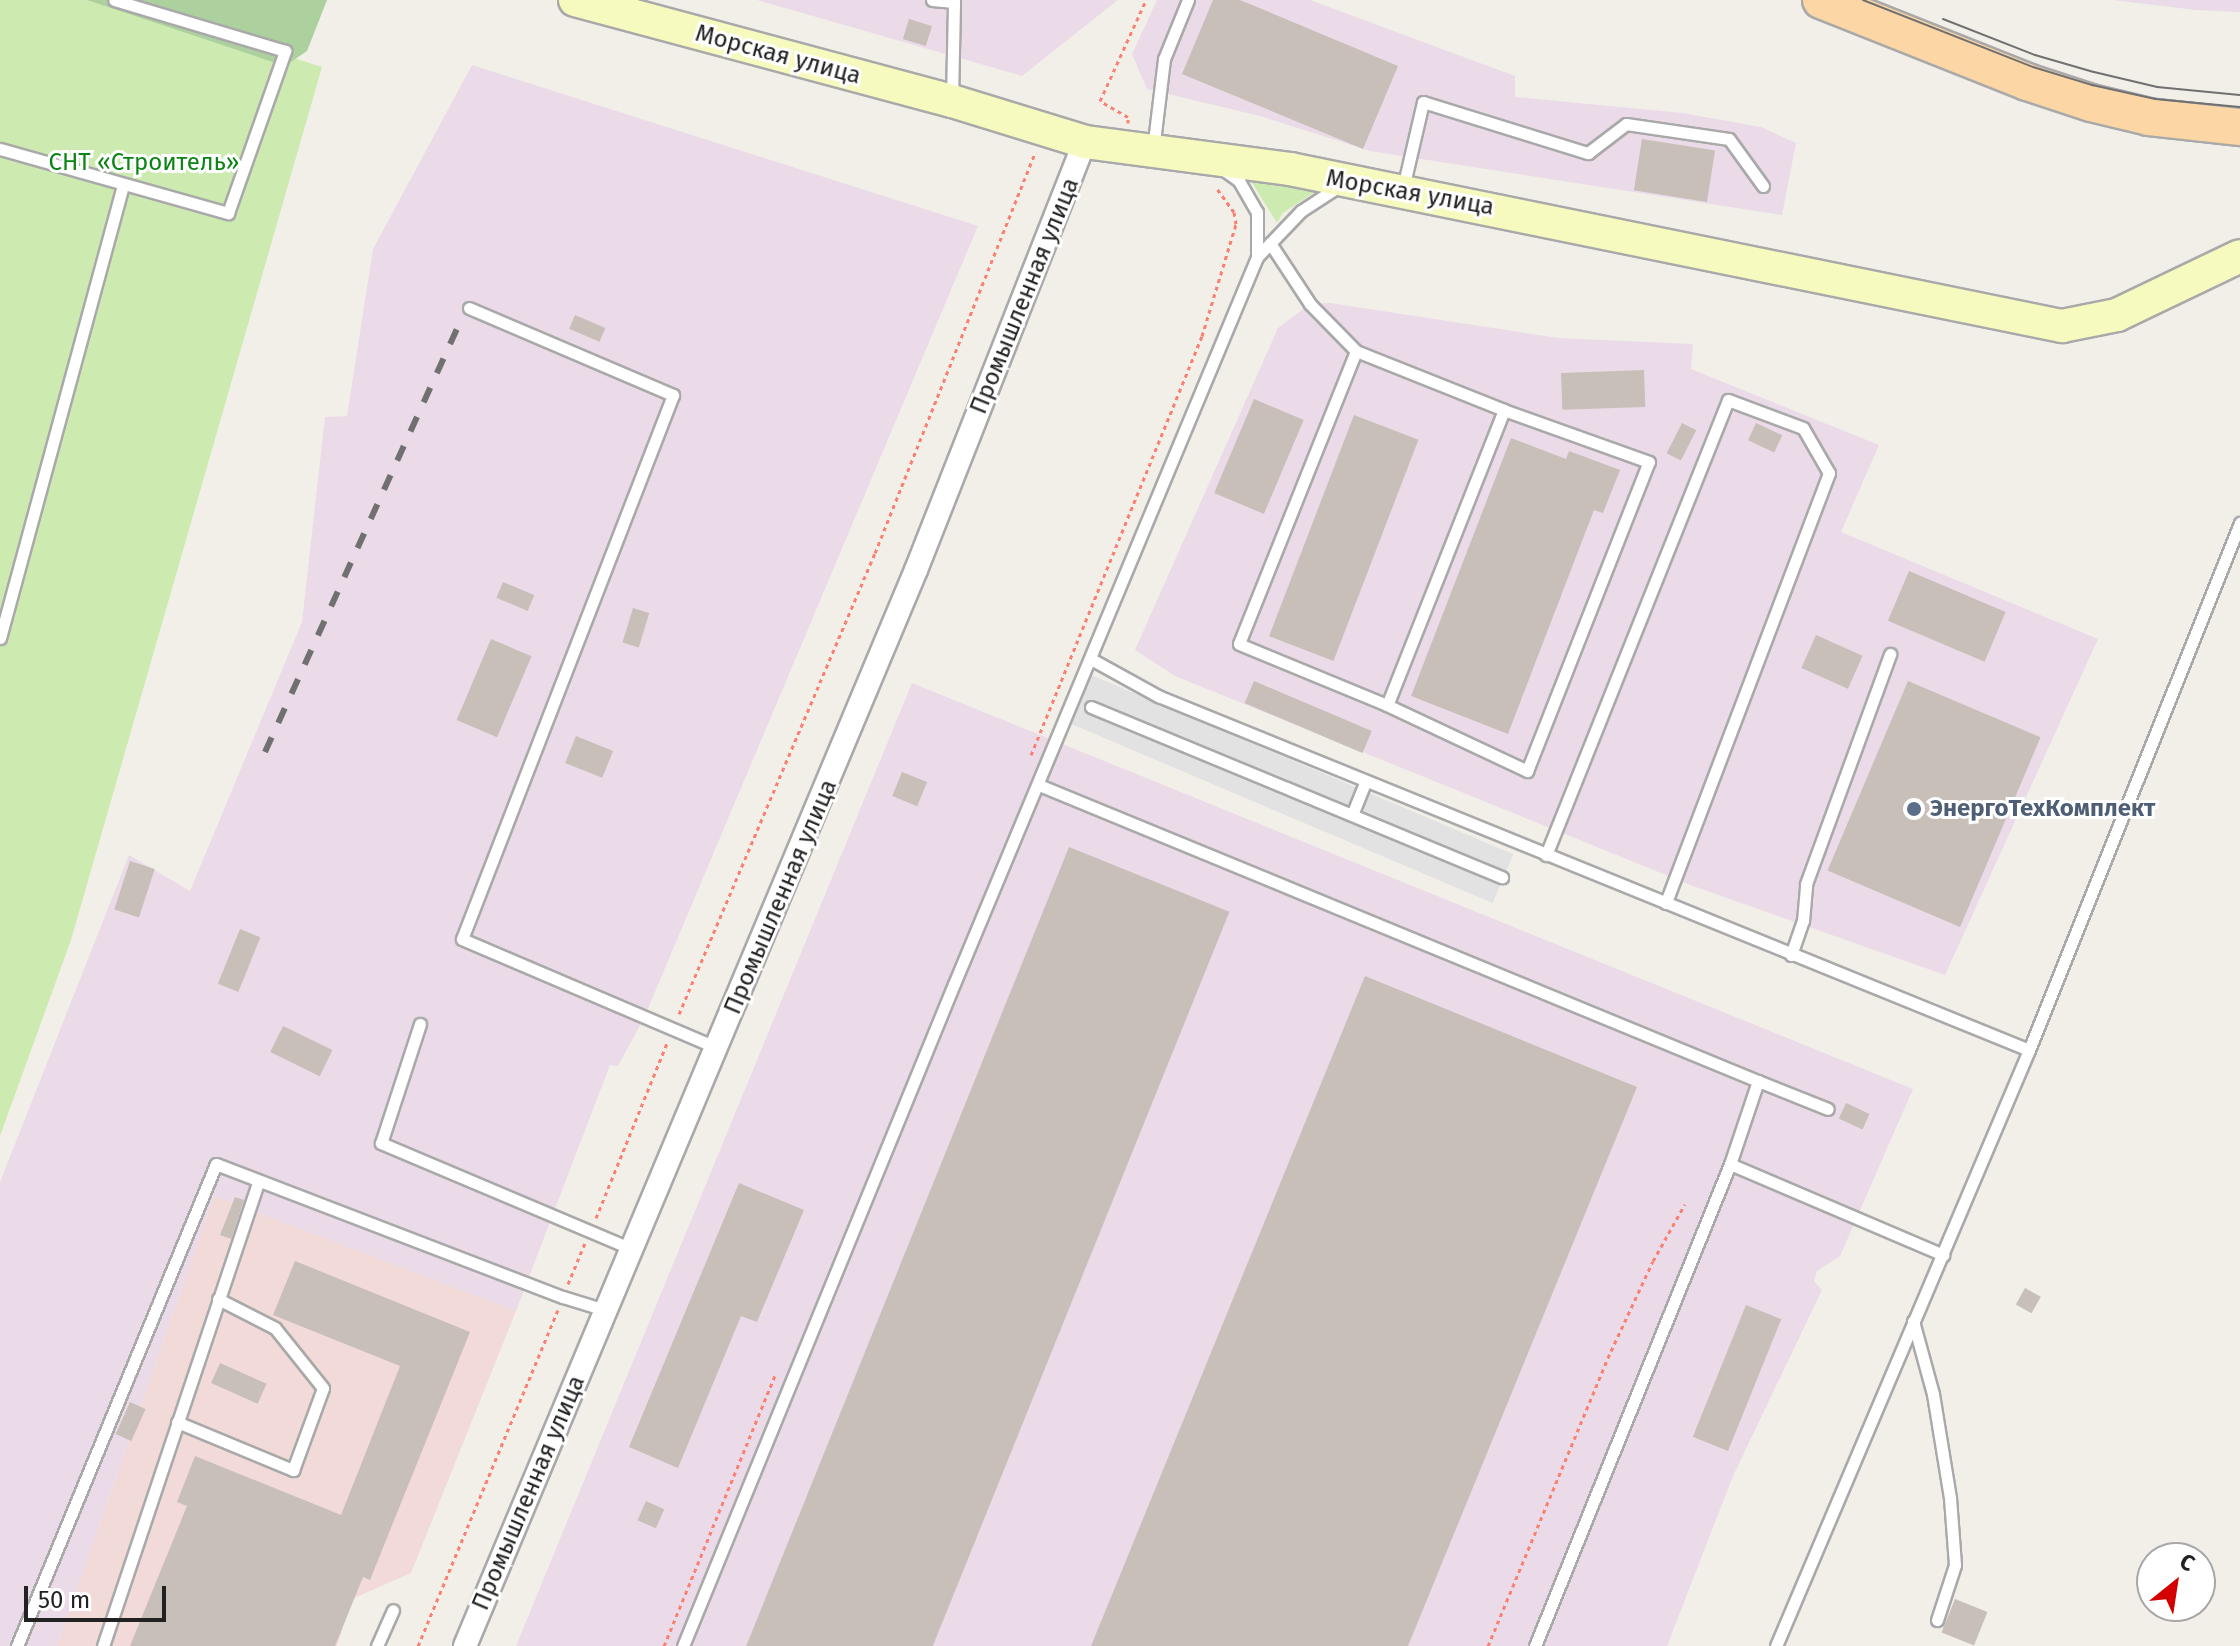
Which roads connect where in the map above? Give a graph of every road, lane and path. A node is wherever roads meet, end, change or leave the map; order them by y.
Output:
1 (114, 0) edge
2 (575, 0) edge
3 (932, 0) edge
4 (1146, 0) edge
5 (1188, 0) edge
6 (1821, 0) edge
7 (954, 1) edge
8 (952, 101) junction
9 (2240, 127) edge
10 (0, 149) edge
11 (1139, 149) junction
12 (1082, 150) junction
13 (1212, 171) junction
14 (1344, 183) junction
15 (123, 186) junction
16 (1763, 186) dead end
17 (1402, 192) junction
18 (1270, 243) junction
19 (2240, 256) edge
20 (1257, 257) junction
21 (469, 308) dead end
22 (1356, 351) junction
23 (1504, 410) junction
24 (2240, 523) edge
25 (0, 638) edge
26 (1890, 654) dead end
27 (1091, 659) junction
28 (1387, 705) junction
29 (1091, 707) dead end
30 (1031, 755) dead end
31 (1365, 782) junction
32 (1039, 785) junction
33 (1352, 815) junction
34 (1546, 855) junction
35 (1502, 877) dead end
36 (1666, 903) junction
37 (1791, 955) junction
38 (420, 1024) dead end
39 (673, 1028) junction
40 (718, 1049) junction
41 (2029, 1050) junction
42 (1758, 1081) junction
43 (1828, 1109) dead end
44 (1730, 1164) junction
45 (259, 1181) junction
46 (1685, 1204) dead end
47 (590, 1231) junction
48 (633, 1249) junction
49 (1943, 1255) junction
50 (563, 1297) junction
51 (218, 1299) junction
52 (605, 1310) junction
53 (1913, 1321) junction
54 (778, 1369) dead end
55 (177, 1422) junction
56 (393, 1610) dead end
57 (1937, 1620) dead end
58 (17, 1646) edge
59 (103, 1646) edge
60 (377, 1646) edge
61 (418, 1646) edge
62 (465, 1646) edge
63 (664, 1646) edge
64 (683, 1646) edge
65 (1488, 1646) edge
66 (1535, 1646) edge
67 (1776, 1646) edge

1 - 15 lane
2 - 8 street, Морская улица
3 - 7 lane
4 - 11 path
5 - 11 lane
6 - 9 main road
7 - 8 lane
8 - 12 street, Морская улица
10 - 15 lane
11 - 12 street, Морская улица
11 - 13 street, Морская улица
12 - 39 path
12 - 40 street, Промышленная улица
13 - 14 street, Морская улица
13 - 20 lane
13 - 30 path
14 - 17 street, Морская улица
14 - 18 lane
15 - 25 lane
16 - 17 lane
17 - 19 street, Морская улица
18 - 20 lane
18 - 22 lane
20 - 27 lane
21 - 39 lane
22 - 23 lane
22 - 28 lane
23 - 28 lane
23 - 28 lane
24 - 41 lane
26 - 37 lane
27 - 31 lane
27 - 32 lane
29 - 33 lane
31 - 33 lane
31 - 34 lane
32 - 42 lane
32 - 64 lane
33 - 35 lane
34 - 36 lane
34 - 36 lane
36 - 37 lane
37 - 41 lane
38 - 47 lane
39 - 40 lane
39 - 47 path
40 - 48 street, Промышленная улица
41 - 49 lane
42 - 43 lane
42 - 44 lane
44 - 49 lane
44 - 66 lane
45 - 50 lane
45 - 51 lane
45 - 58 lane
46 - 65 path
47 - 48 lane
47 - 50 path
48 - 52 street, Промышленная улица
49 - 53 lane
50 - 52 lane
50 - 61 path
51 - 55 lane
51 - 55 lane
52 - 62 street, Промышленная улица
53 - 57 lane
53 - 67 lane
54 - 63 path
55 - 59 lane
56 - 60 lane

